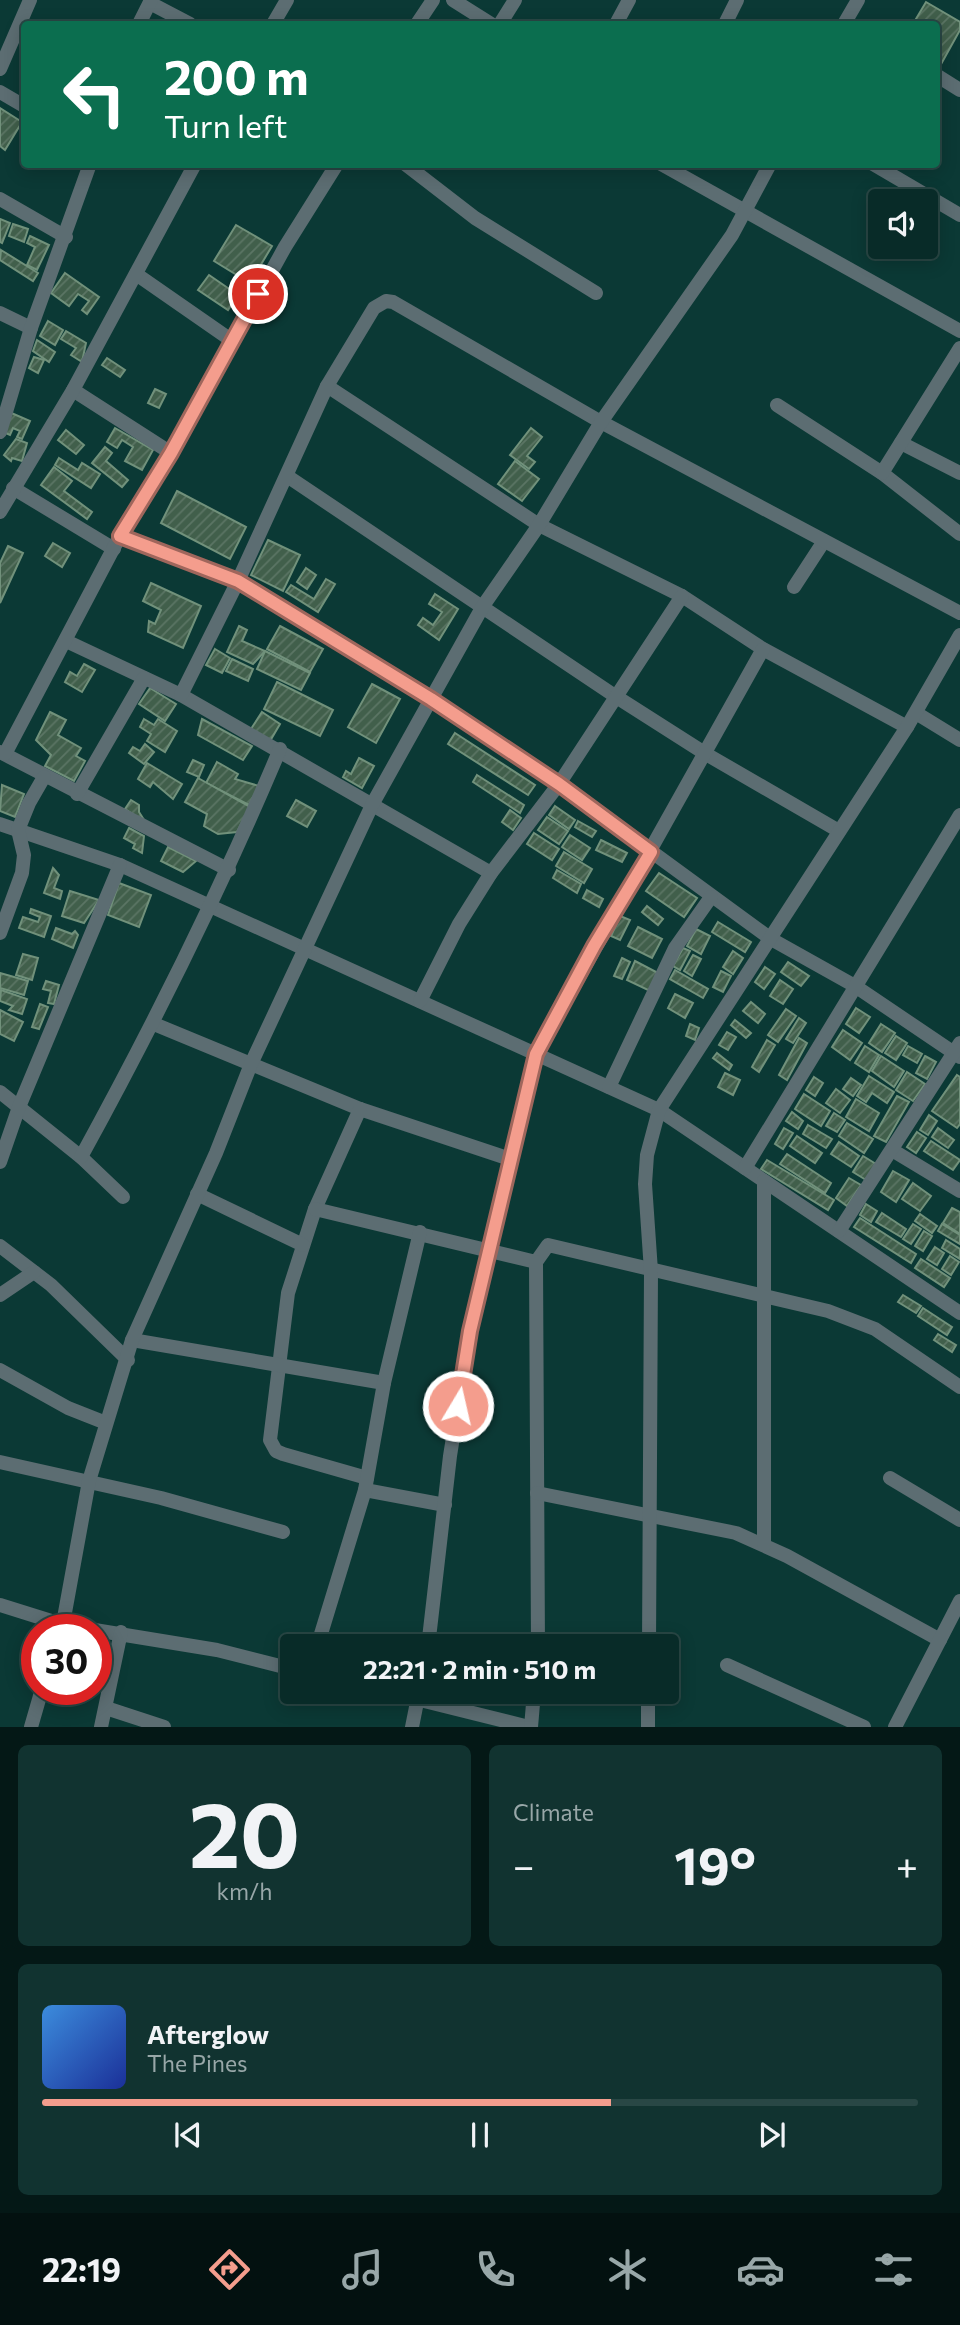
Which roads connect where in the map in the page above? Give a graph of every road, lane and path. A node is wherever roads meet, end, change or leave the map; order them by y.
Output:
1 (30, 0) edge
2 (287, 0) edge
3 (433, 0) edge
4 (453, 0) edge
5 (515, 0) edge
6 (629, 0) edge
7 (737, 0) edge
8 (858, 0) edge
9 (150, 2) edge
10 (140, 21) edge
11 (185, 21) edge
12 (275, 21) edge
13 (419, 21) edge
14 (487, 21) edge
15 (502, 21) edge
16 (618, 21) edge
17 (726, 21) edge
18 (850, 21) edge
19 (0, 69) edge
20 (940, 78) edge
21 (960, 90) edge
22 (0, 92) edge
23 (21, 104) edge
24 (89, 168) edge
25 (193, 168) edge
26 (335, 168) edge
27 (410, 168) edge
28 (668, 168) edge
29 (768, 168) edge
30 (880, 168) edge
31 (0, 199) edge
32 (746, 211) junction
33 (960, 215) edge
34 (66, 237) junction
35 (136, 274) junction
36 (596, 293) dead end
37 (0, 313) edge
38 (31, 328) junction
39 (960, 331) edge
40 (231, 340) junction
41 (960, 348) edge
42 (327, 386) junction
43 (74, 390) junction
44 (777, 405) dead end
45 (601, 422) junction
46 (1, 425) edge
47 (901, 443) junction
48 (171, 453) junction
49 (882, 472) junction
50 (960, 472) edge
51 (287, 476) junction
52 (13, 488) junction
53 (0, 512) edge
54 (539, 525) junction
55 (960, 534) edge
56 (824, 541) junction
57 (117, 543) junction
58 (238, 581) junction
59 (794, 587) dead end
60 (682, 596) junction
61 (483, 606) junction
62 (960, 613) edge
63 (960, 635) edge
64 (66, 641) junction
65 (763, 649) junction
66 (144, 678) junction
67 (181, 695) junction
68 (615, 696) junction
69 (431, 699) junction
70 (916, 713) junction
71 (907, 727) junction
72 (960, 740) edge
73 (280, 749) junction
74 (2, 753) edge
75 (706, 754) junction
76 (44, 777) junction
77 (559, 784) junction
78 (77, 794) junction
79 (373, 803) junction
80 (960, 815) edge
81 (0, 824) edge
82 (18, 830) junction
83 (839, 831) junction
84 (651, 852) junction
85 (120, 866) junction
86 (229, 870) junction
87 (491, 873) junction
88 (712, 897) junction
89 (209, 907) junction
90 (0, 933) edge
91 (771, 939) junction
92 (305, 950) junction
93 (855, 986) junction
94 (420, 1002) junction
95 (154, 1024) junction
96 (958, 1051) edge
97 (536, 1054) junction
98 (251, 1064) junction
99 (609, 1087) junction
100 (0, 1092) edge
101 (19, 1107) junction
102 (360, 1109) junction
103 (659, 1110) junction
104 (892, 1150) junction
105 (81, 1157) junction
106 (510, 1159) junction
107 (0, 1161) edge
108 (745, 1168) junction
109 (764, 1181) junction
110 (960, 1191) edge
111 (197, 1194) junction
112 (122, 1197) dead end
113 (315, 1209) junction
114 (839, 1231) junction
115 (420, 1233) junction
116 (303, 1245) junction
117 (0, 1246) edge
118 (489, 1252) junction
119 (536, 1262) junction
120 (651, 1271) junction
121 (34, 1272) junction
122 (0, 1295) edge
123 (763, 1296) junction
124 (960, 1313) edge
125 (132, 1340) junction
126 (128, 1360) junction
127 (281, 1366) junction
128 (0, 1370) edge
129 (384, 1383) junction
130 (960, 1387) edge
131 (106, 1423) junction
132 (0, 1462) edge
133 (890, 1478) dead end
134 (89, 1481) junction
135 (366, 1484) junction
136 (537, 1493) junction
137 (445, 1505) junction
138 (650, 1515) junction
139 (960, 1520) edge
140 (283, 1532) dead end
141 (764, 1545) junction
142 (960, 1601) edge
143 (0, 1605) edge
144 (26, 1614) edge
145 (65, 1614) edge
146 (112, 1631) edge
147 (121, 1632) junction
148 (321, 1634) edge
149 (430, 1634) edge
150 (538, 1634) edge
151 (649, 1634) edge
152 (940, 1640) junction
153 (727, 1665) dead end
154 (280, 1666) edge
155 (416, 1704) edge
156 (447, 1704) edge
157 (533, 1704) edge
158 (648, 1704) edge
159 (37, 1705) edge
160 (106, 1708) junction
161 (30, 1727) edge
162 (101, 1727) edge
163 (164, 1727) edge
164 (412, 1727) edge
165 (530, 1727) edge
166 (648, 1727) edge
167 (864, 1727) edge
168 (895, 1727) edge

1 - 19 street
2 - 12 street
3 - 13 street
4 - 14 street
5 - 15 street
6 - 16 street
7 - 17 street
8 - 18 street
9 - 10 street
9 - 11 street
20 - 21 street
22 - 23 street
24 - 34 street
25 - 35 street
26 - 40 street
27 - 36 street
28 - 32 street
29 - 32 street
30 - 33 street
31 - 34 street
32 - 39 street
32 - 45 street
34 - 38 street
35 - 40 street
35 - 43 street
37 - 38 street
38 - 46 street
40 - 48 street
41 - 47 street
42 - 45 street
42 - 51 street
42 - 54 street
43 - 48 street
43 - 52 street
44 - 49 street
45 - 54 street
45 - 56 street
47 - 49 street
47 - 50 street
48 - 57 street
49 - 55 street
51 - 58 street
51 - 61 street
52 - 53 street
52 - 57 street
54 - 60 street
54 - 61 street
56 - 59 street
56 - 62 street
57 - 58 street
57 - 64 street
58 - 67 street
58 - 69 street
60 - 65 street
60 - 68 street
61 - 68 street
61 - 69 street
63 - 70 street
64 - 66 street
64 - 74 street
65 - 71 street
65 - 75 street
66 - 67 street
66 - 78 street
67 - 73 street
68 - 75 street
68 - 77 street
69 - 77 street
69 - 79 street
70 - 71 street
70 - 72 street
71 - 83 street
73 - 79 street
73 - 86 street
74 - 76 street
75 - 83 street
75 - 84 street
76 - 78 street
76 - 82 street
77 - 84 street
77 - 87 street
78 - 86 street
79 - 87 street
79 - 92 street
80 - 93 street
81 - 82 street
82 - 85 street
82 - 90 street
83 - 91 street
84 - 88 street
84 - 97 street
85 - 89 street
85 - 101 street
86 - 89 street
87 - 94 street
88 - 91 street
88 - 99 street
89 - 92 street
89 - 95 street
91 - 93 street
91 - 103 street
92 - 94 street
92 - 98 street
93 - 96 street
93 - 108 street
94 - 97 street
95 - 98 street
95 - 105 street
96 - 104 street
97 - 99 street
97 - 106 street
98 - 102 street
98 - 111 street
99 - 103 street
100 - 101 street
101 - 105 street
101 - 107 street
102 - 106 street
102 - 113 street
103 - 108 street
103 - 120 street
104 - 110 street
104 - 114 street
105 - 112 street
106 - 118 street
108 - 109 street
109 - 114 street
109 - 123 street
111 - 116 street
111 - 125 street
113 - 115 street
113 - 116 street
114 - 124 street
115 - 118 street
115 - 129 street
116 - 127 street
117 - 121 street
118 - 119 street
118 - 137 street
119 - 120 street
119 - 136 street
120 - 123 street
120 - 138 street
121 - 122 street
121 - 126 street
123 - 130 street
123 - 141 street
125 - 126 street
125 - 127 street
126 - 131 street
127 - 129 street
127 - 135 street
128 - 131 street
129 - 135 street
131 - 134 street
132 - 134 street
133 - 139 street
134 - 140 street
134 - 145 street
135 - 137 street
135 - 148 street
136 - 138 street
136 - 150 street
137 - 149 street
138 - 141 street
138 - 151 street
141 - 152 street
142 - 152 street
143 - 144 street
146 - 147 street
147 - 154 street
147 - 160 street
152 - 168 street
153 - 167 street
155 - 164 street
156 - 165 street
157 - 165 street
158 - 166 street
159 - 161 street
160 - 162 street
160 - 163 street

